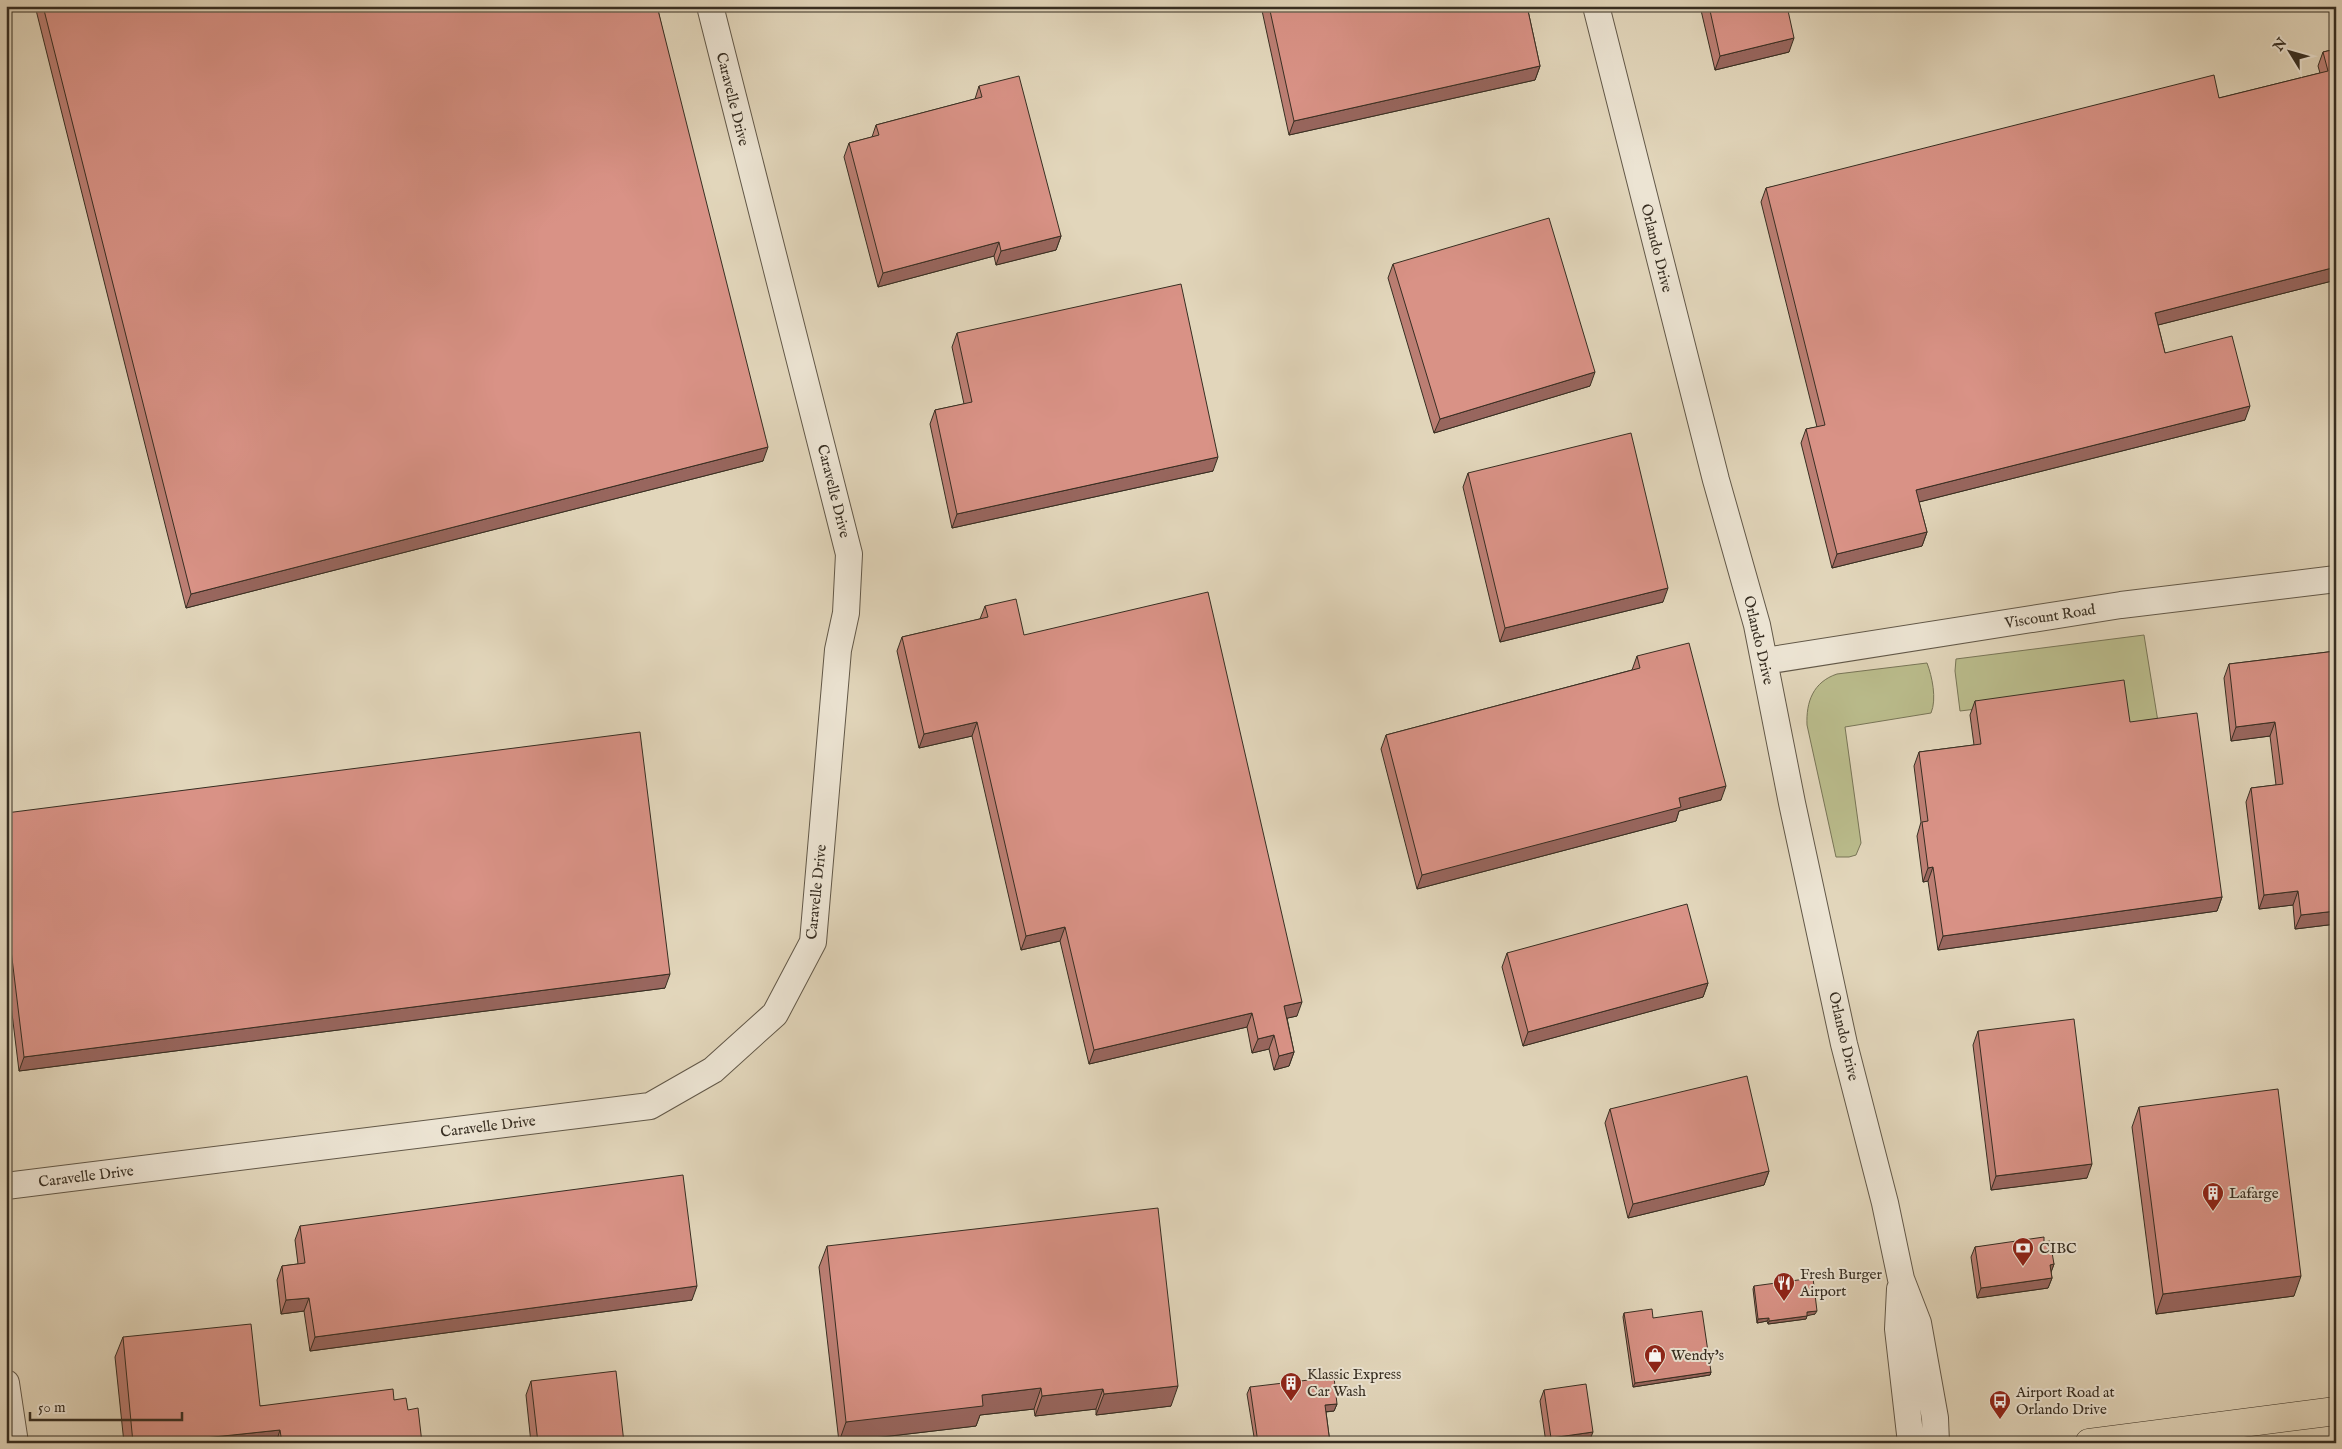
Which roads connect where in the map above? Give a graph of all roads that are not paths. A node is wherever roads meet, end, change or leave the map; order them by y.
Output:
1 (710, 6) edge
2 (1596, 6) edge
3 (2336, 579) edge
4 (1765, 661) junction
5 (6, 1186) edge
6 (1901, 1279) junction
7 (6, 1383) edge
8 (2336, 1411) edge
9 (15, 1443) edge
10 (1911, 1443) edge
11 (1936, 1443) edge
12 (2089, 1443) edge

1 - 5 street, Caravelle Drive
2 - 4 street, Orlando Drive
3 - 4 street, Viscount Road
4 - 6 street, Orlando Drive
6 - 10 street, Orlando Drive
6 - 11 street, Orlando Drive
7 - 9 street
8 - 12 main road

